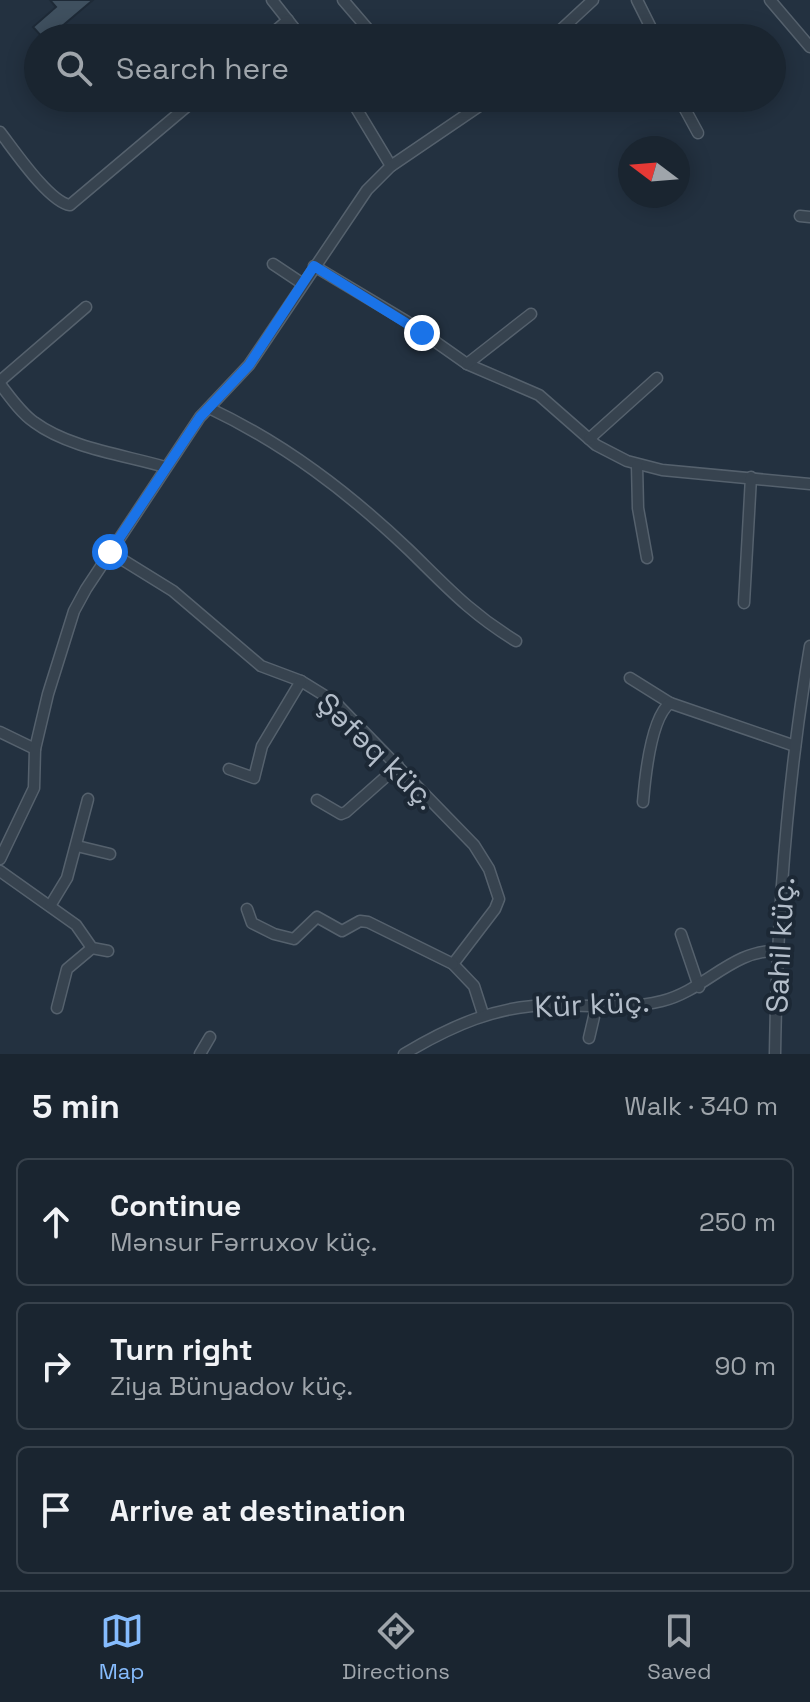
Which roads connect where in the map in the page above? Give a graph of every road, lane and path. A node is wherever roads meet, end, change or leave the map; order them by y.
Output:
1 (272, 0) edge
2 (343, 0) edge
3 (593, 0) edge
4 (637, 0) edge
5 (770, 0) edge
6 (288, 20) junction
7 (283, 24) edge
8 (291, 24) edge
9 (364, 24) edge
10 (567, 24) edge
11 (649, 24) edge
12 (810, 47) edge
13 (180, 112) edge
14 (358, 112) edge
15 (470, 112) edge
16 (687, 112) edge
17 (0, 132) edge
18 (698, 133) dead end
19 (391, 166) junction
20 (273, 264) dead end
21 (314, 266) junction
22 (303, 284) junction
23 (86, 307) dead end
24 (531, 314) dead end
25 (467, 364) junction
26 (657, 378) dead end
27 (0, 382) edge
28 (209, 408) junction
29 (589, 439) junction
30 (637, 465) junction
31 (165, 467) junction
32 (751, 477) junction
33 (810, 484) edge
34 (110, 552) junction
35 (647, 558) dead end
36 (744, 603) dead end
37 (516, 641) dead end
38 (810, 646) edge
39 (630, 678) dead end
40 (301, 681) junction
41 (670, 703) junction
42 (0, 732) edge
43 (795, 746) junction
44 (35, 749) junction
45 (398, 766) junction
46 (229, 769) dead end
47 (88, 799) dead end
48 (317, 800) dead end
49 (643, 802) dead end
50 (77, 846) junction
51 (110, 854) dead end
52 (0, 859) edge
53 (0, 871) edge
54 (50, 906) junction
55 (247, 909) dead end
56 (681, 934) dead end
57 (92, 948) junction
58 (108, 951) dead end
59 (777, 951) junction
60 (453, 964) junction
61 (699, 987) junction
62 (57, 1008) dead end
63 (596, 1008) junction
64 (483, 1014) junction
65 (210, 1037) dead end
66 (589, 1038) dead end
67 (200, 1054) edge
68 (404, 1054) edge
69 (775, 1054) edge

1 - 6 street
2 - 9 street
3 - 10 street
4 - 11 street
5 - 12 street
6 - 7 street
6 - 8 street
13 - 17 street
14 - 19 street
15 - 19 street
16 - 18 street
19 - 21 street
20 - 22 street
21 - 22 street
21 - 25 street
22 - 28 street
23 - 27 street
24 - 25 street
25 - 29 street
26 - 29 street
27 - 31 street
28 - 31 street
28 - 37 street
29 - 30 street
30 - 32 street
30 - 35 street
31 - 34 street
32 - 33 street
32 - 36 street
34 - 40 street, Şəfəq küç.
34 - 44 street
38 - 43 street, Sahil küç.
39 - 41 street
40 - 45 street, Şəfəq küç.
40 - 46 street
41 - 43 street
41 - 49 street
42 - 44 street
43 - 59 street, Sahil küç.
44 - 52 street
45 - 48 street
45 - 60 street, Şəfəq küç.
47 - 50 street
50 - 51 street
50 - 54 street
53 - 54 street
54 - 57 street
55 - 60 street
56 - 61 street
57 - 58 street
57 - 62 street
59 - 61 street, Kür küç.
59 - 69 street, Sahil küç.
60 - 64 street
61 - 63 street, Kür küç.
63 - 64 street, Kür küç.
63 - 66 street
64 - 68 street, Kür küç.
65 - 67 street

